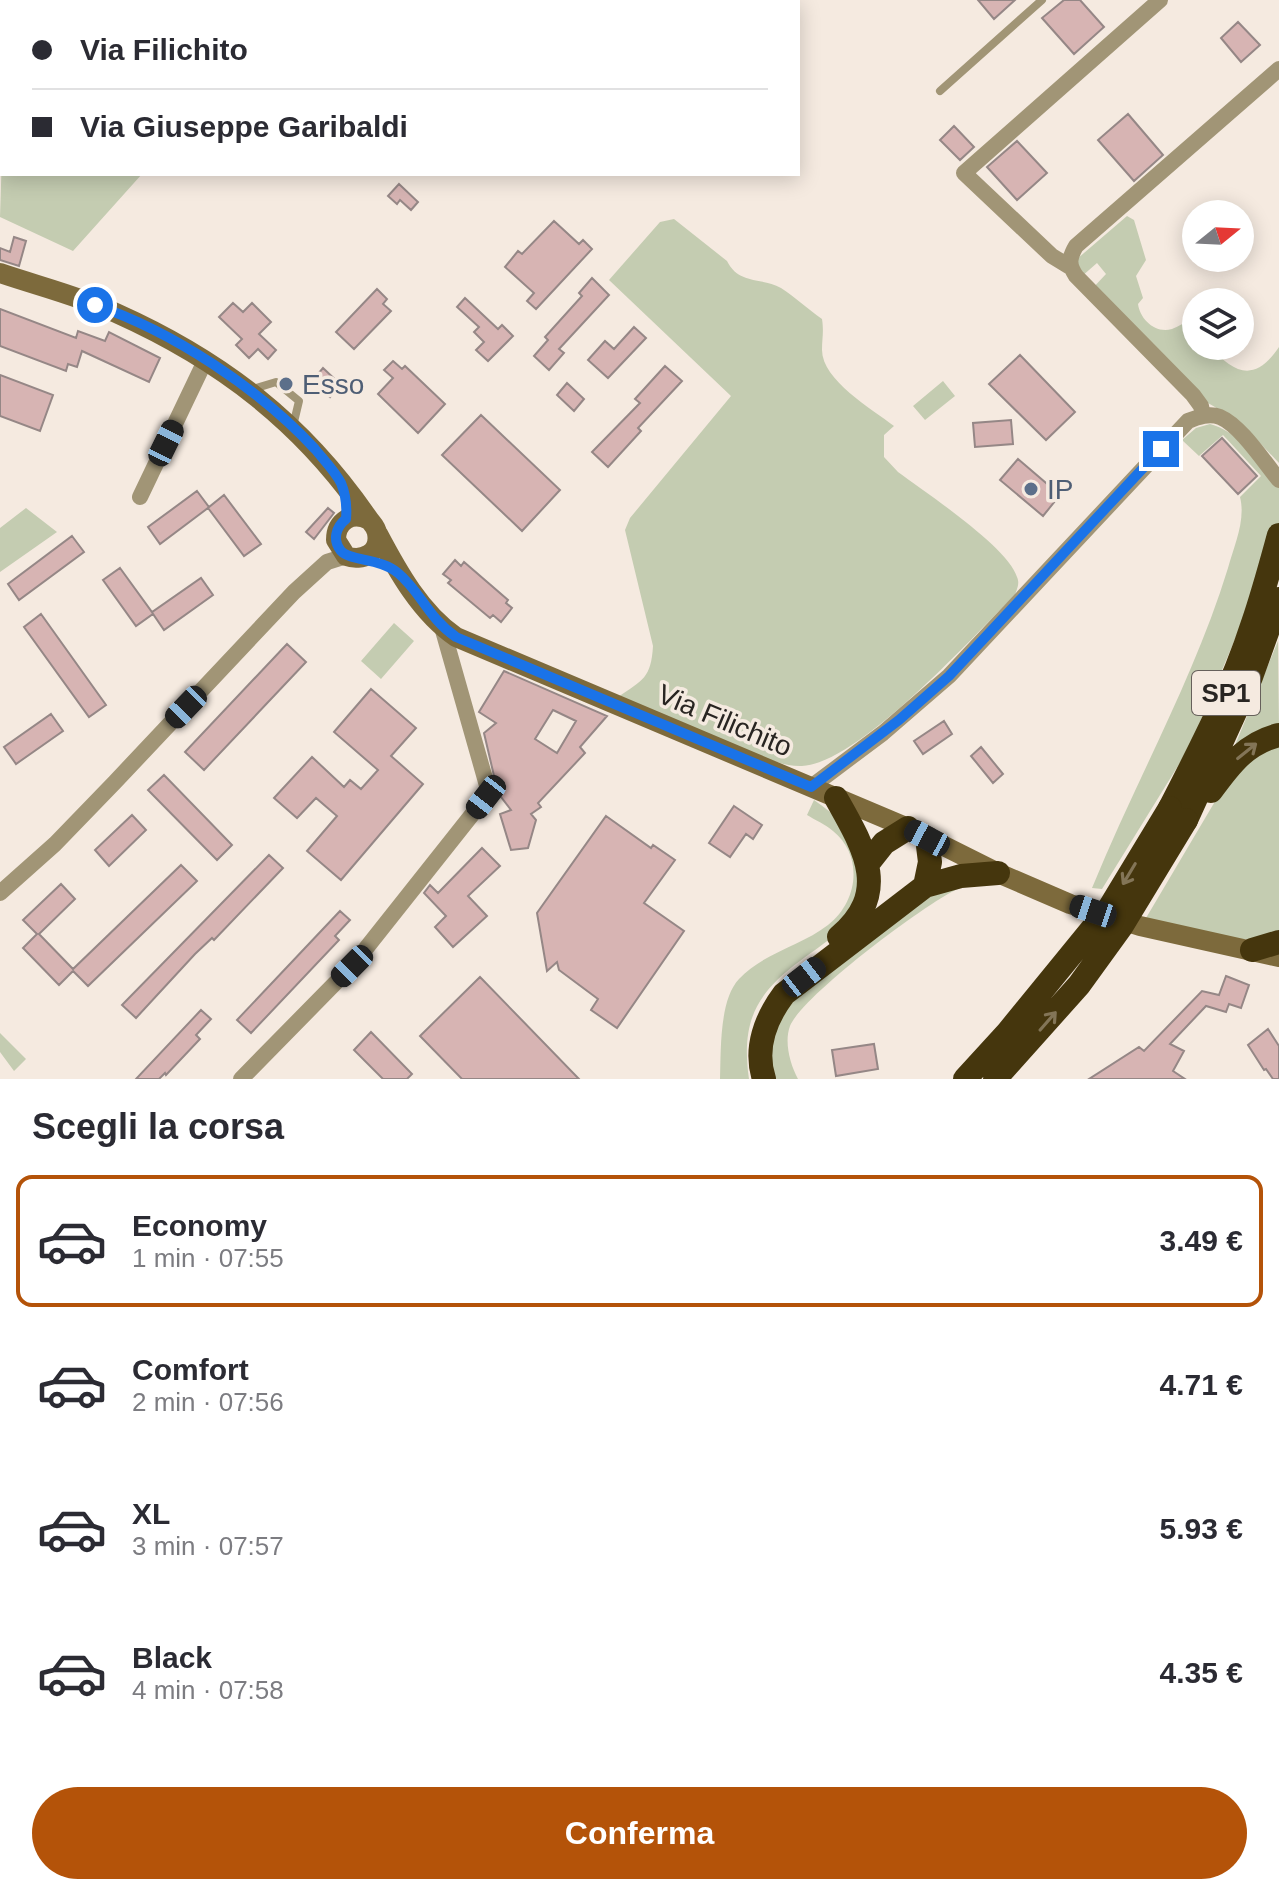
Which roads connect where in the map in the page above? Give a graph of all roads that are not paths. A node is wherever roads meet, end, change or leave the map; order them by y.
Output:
1 (1042, 0) edge
2 (1160, 0) edge
3 (1279, 69) edge
4 (940, 91) dead end
5 (1070, 267) junction
6 (0, 273) edge
7 (205, 361) junction
8 (1203, 416) junction
9 (340, 480) junction
10 (1279, 480) edge
11 (140, 497) dead end
12 (341, 527) junction
13 (374, 527) junction
14 (1279, 535) edge
15 (355, 557) junction
16 (400, 574) junction
17 (311, 575) junction
18 (1279, 599) edge
19 (442, 627) junction
20 (1279, 735) edge
21 (811, 787) junction
22 (836, 798) junction
23 (1178, 814) junction
24 (917, 833) junction
25 (869, 862) junction
26 (998, 873) junction
27 (925, 886) junction
28 (0, 893) edge
29 (1279, 942) edge
30 (1252, 950) junction
31 (1279, 957) edge
32 (241, 1079) edge
33 (754, 1079) edge
34 (764, 1079) edge
35 (965, 1079) edge
36 (995, 1079) edge

1 - 4 lane
2 - 5 street
3 - 5 street
5 - 8 street
6 - 7 street, Via Filichito
7 - 9 street, Via Filichito
7 - 11 street
8 - 10 street
8 - 21 street
9 - 12 street
9 - 13 street, Via Filichito
12 - 13 street
12 - 15 street
12 - 17 street
13 - 15 street
13 - 16 street, Via Filichito
14 - 23 highway, SP1
15 - 16 street, Via Filichito
15 - 17 street
16 - 19 street, Via Filichito
17 - 28 street
18 - 23 highway, SP1
19 - 21 street, Via Filichito
19 - 32 street
23 -> 20 highway, SP1
21 - 22 street, Via Filichito
22 - 24 street, Via Filichito
22 - 25 highway
23 -> 35 highway, SP1, bridge
36 -> 23 highway, SP1, bridge
24 - 25 highway
24 - 26 street, Via Filichito
24 - 27 highway
25 - 33 highway
26 - 27 highway
26 - 30 street, Via Filichito
27 - 34 highway
29 - 30 highway
30 - 31 street, Via Filichito

